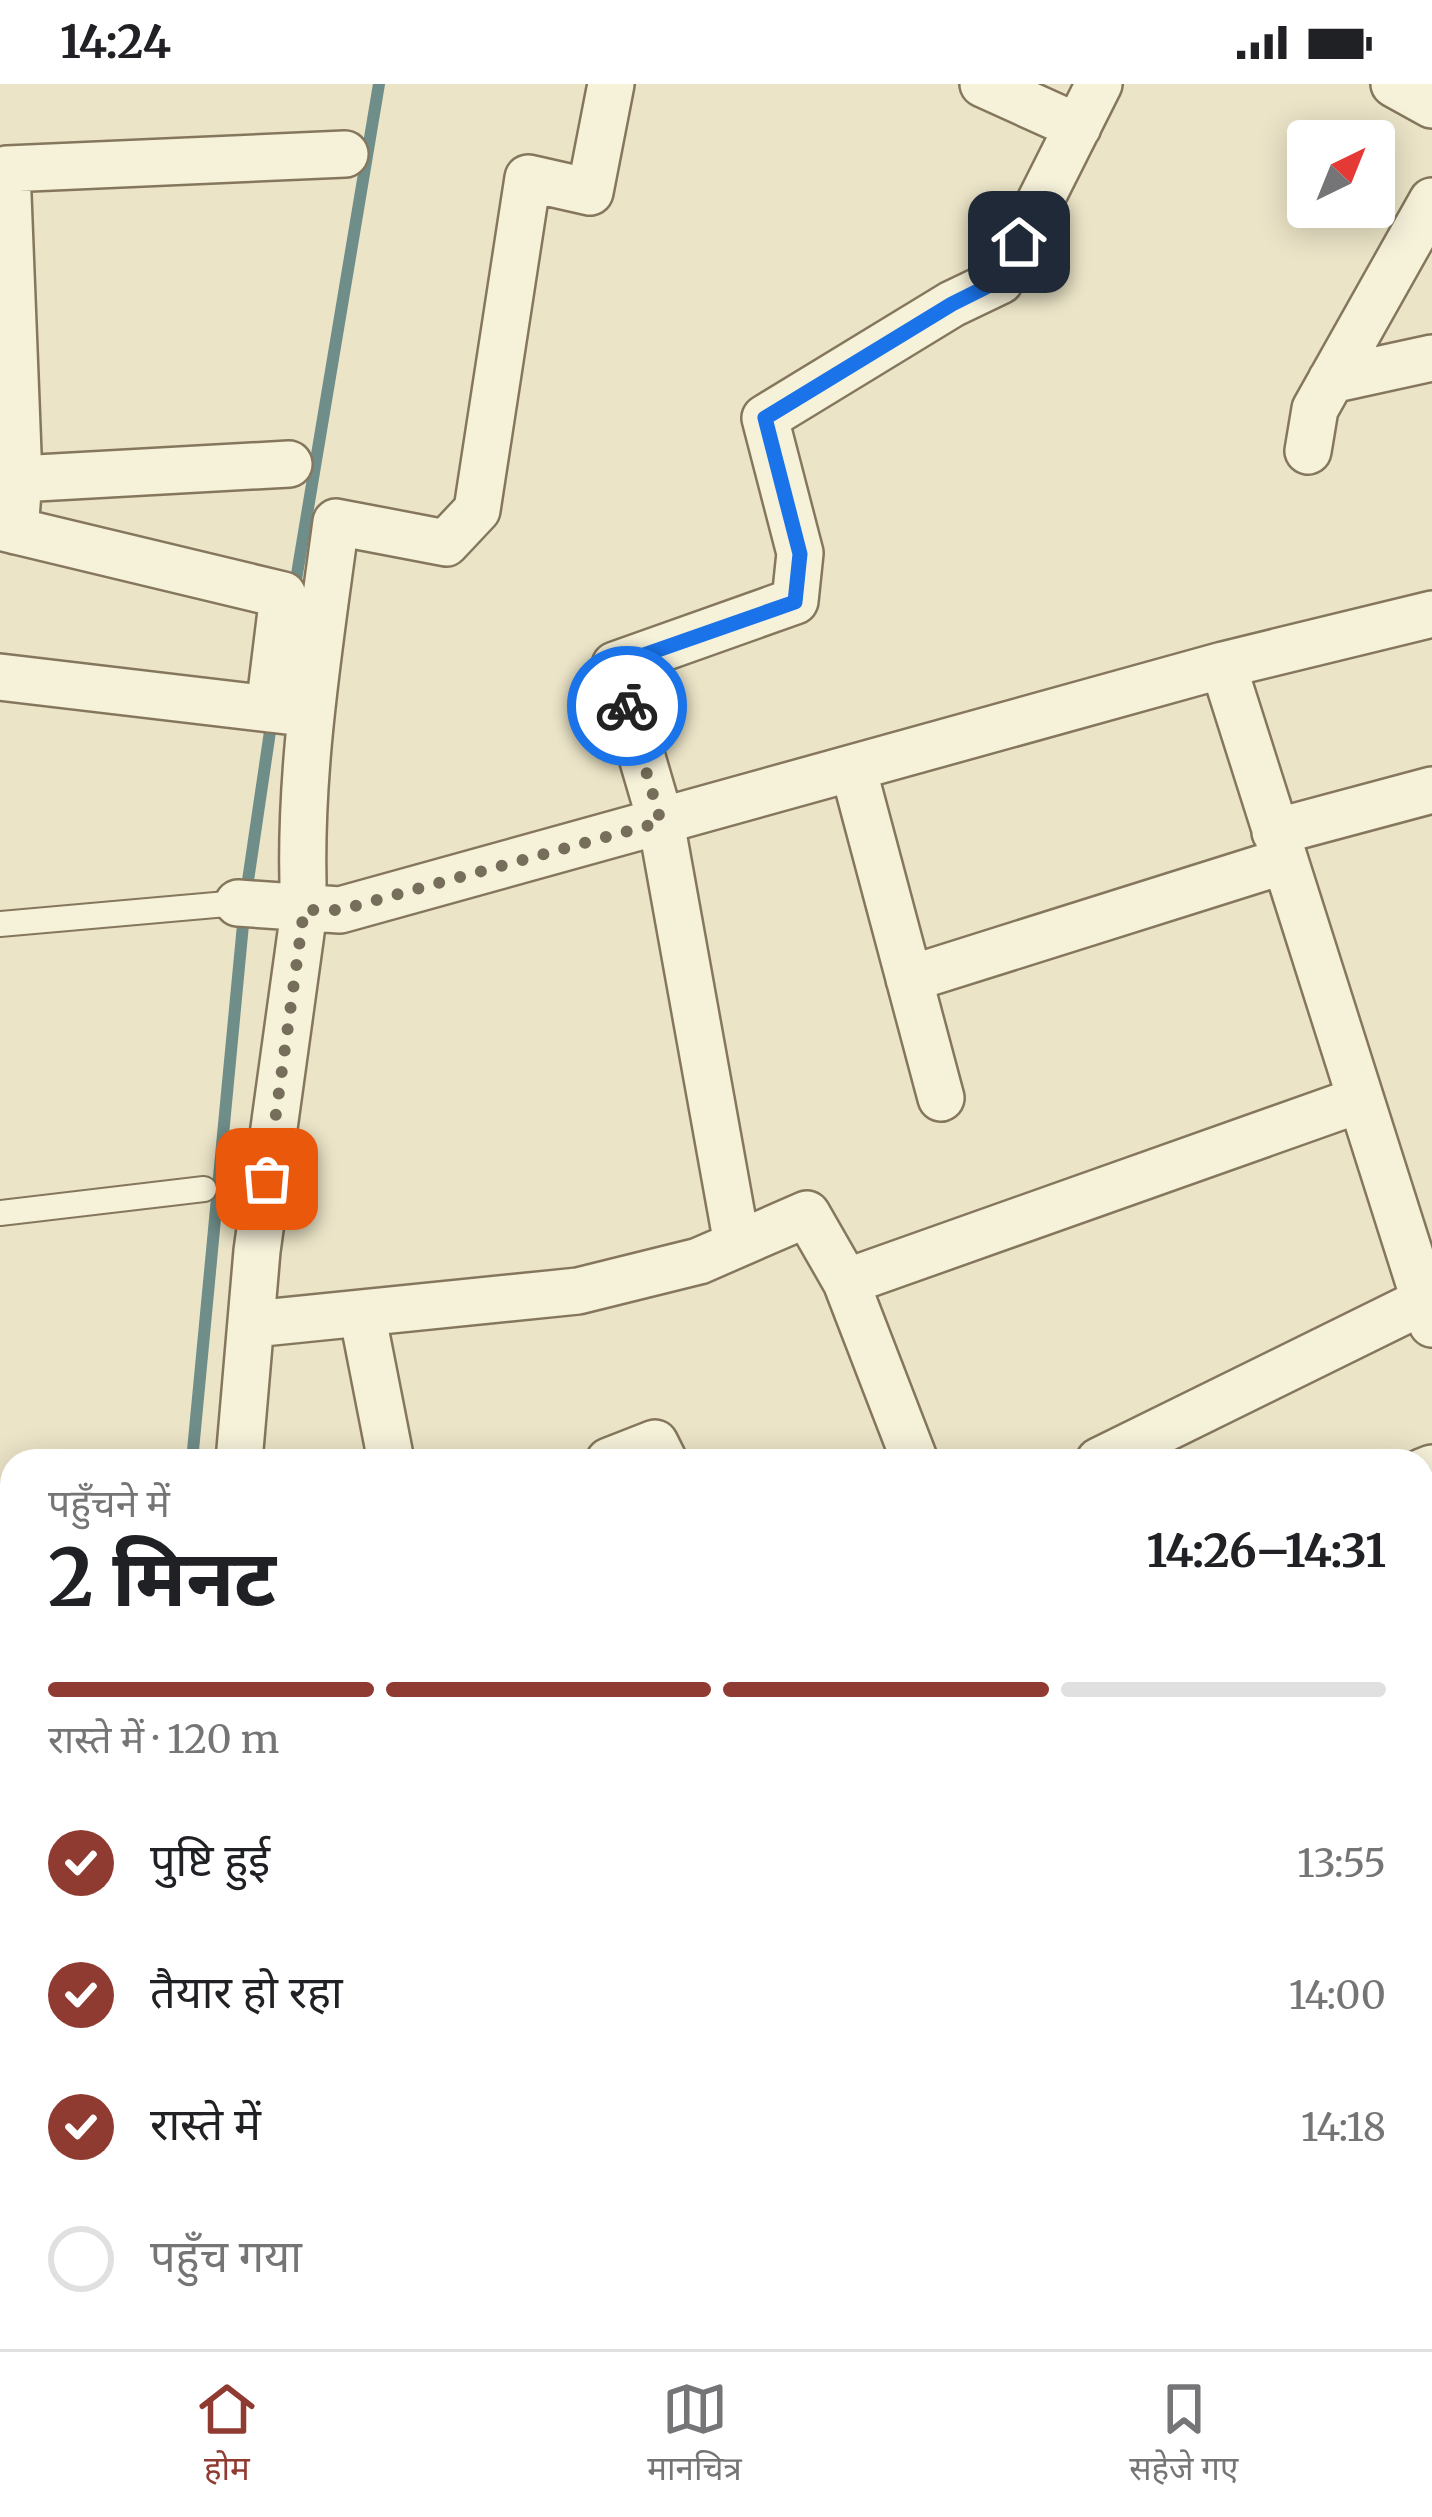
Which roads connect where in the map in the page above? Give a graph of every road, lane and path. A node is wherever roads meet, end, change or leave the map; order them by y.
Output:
1 (611, 84) edge
2 (982, 84) edge
3 (1099, 84) edge
4 (1394, 84) edge
5 (1432, 104) edge
6 (1078, 127) junction
7 (345, 154) dead end
8 (1432, 200) edge
9 (1432, 358) edge
10 (1331, 380) junction
11 (1308, 451) dead end
12 (289, 464) dead end
13 (19, 479) junction
14 (8, 529) edge
15 (1432, 614) edge
16 (1223, 665) junction
17 (0, 677) edge
18 (288, 711) junction
19 (853, 768) junction
20 (1432, 790) edge
21 (661, 822) junction
22 (1280, 846) junction
23 (274, 906) junction
24 (0, 924) edge
25 (909, 979) junction
26 (941, 1098) dead end
27 (1359, 1100) junction
28 (204, 1189) dead end
29 (0, 1213) edge
30 (736, 1244) junction
31 (846, 1282) junction
32 (362, 1313) junction
33 (1427, 1313) edge
34 (253, 1324) junction
35 (240, 1449) edge
36 (389, 1449) edge
37 (909, 1449) edge
38 (1126, 1449) edge

1 - 18 street
2 - 6 street
3 - 6 street
4 - 5 street
6 - 21 street
7 - 13 street
8 - 10 street
9 - 10 street
10 - 11 street
12 - 13 street
13 - 14 street
14 - 18 street
15 - 16 street
16 - 19 street
16 - 22 street
17 - 18 street
18 - 23 street
19 - 21 street
19 - 25 street
20 - 22 street
21 - 23 street
21 - 30 street
22 - 25 street
22 - 27 street
23 - 24 lane
23 - 34 street
25 - 26 street
27 - 31 street
27 - 33 street
28 - 29 lane
30 - 31 street
30 - 32 street
31 - 37 street
32 - 34 street
32 - 36 street
33 - 38 street
34 - 35 street

